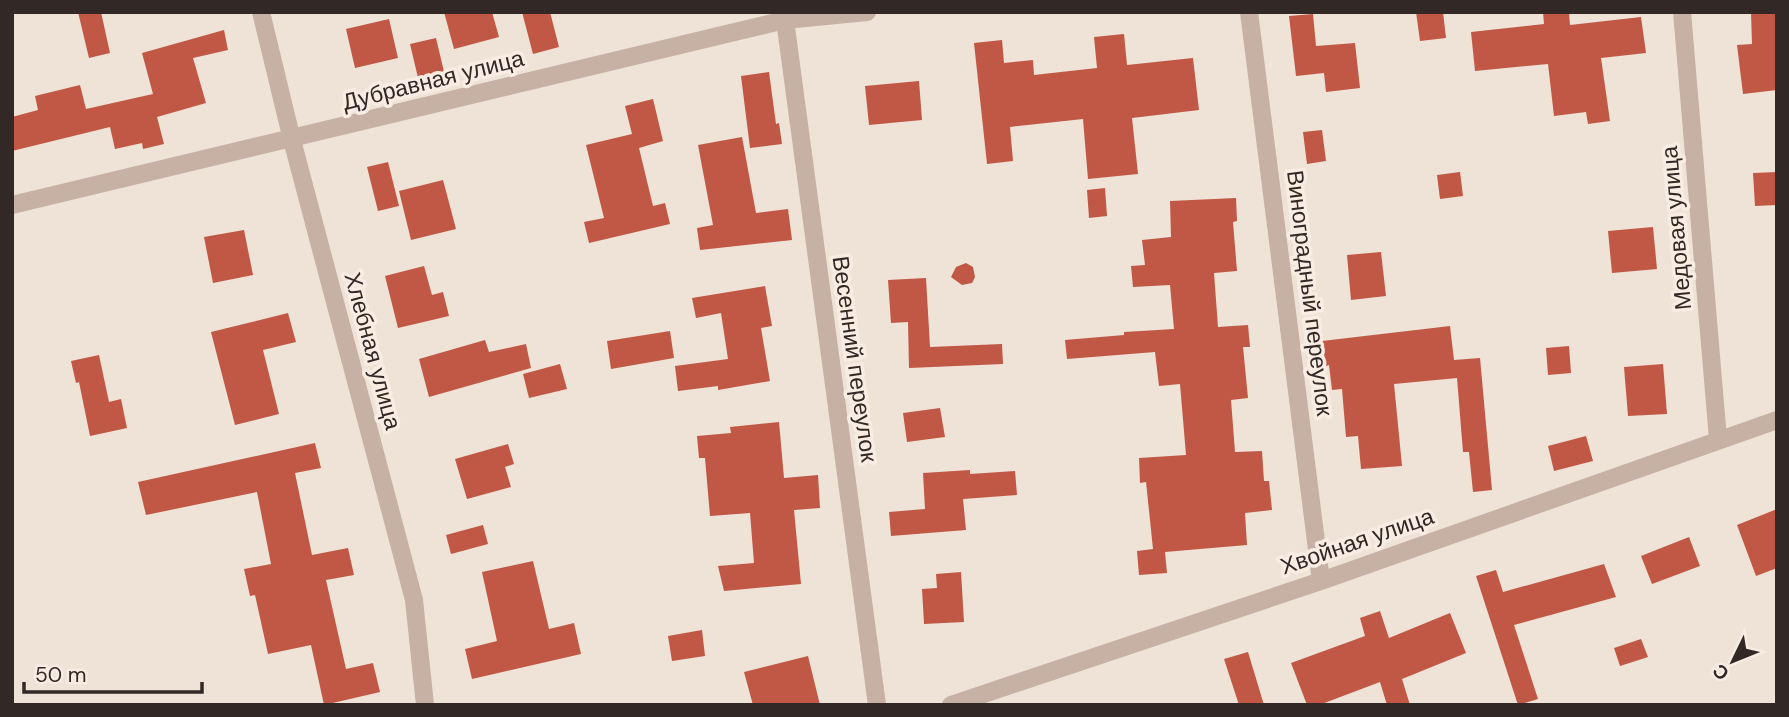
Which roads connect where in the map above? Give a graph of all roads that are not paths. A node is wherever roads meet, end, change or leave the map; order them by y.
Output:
1 (261, 12) edge
2 (867, 12) edge
3 (1250, 12) edge
4 (1682, 12) edge
5 (785, 20) junction
6 (292, 140) junction
7 (12, 205) edge
8 (1777, 420) edge
9 (1718, 439) junction
10 (1321, 581) junction
11 (425, 705) edge
12 (877, 705) edge
13 (951, 705) edge

1 - 6 street, Хлебная улица
2 - 5 street, Дубравная улица
3 - 10 street, Виноградный переулок
4 - 9 street, Медовая улица
5 - 6 street, Дубравная улица
5 - 12 street, Весенний переулок
6 - 7 street, Дубравная улица
6 - 11 street, Хлебная улица
8 - 9 street, Хвойная улица
9 - 10 street, Хвойная улица
10 - 13 street, Хвойная улица

